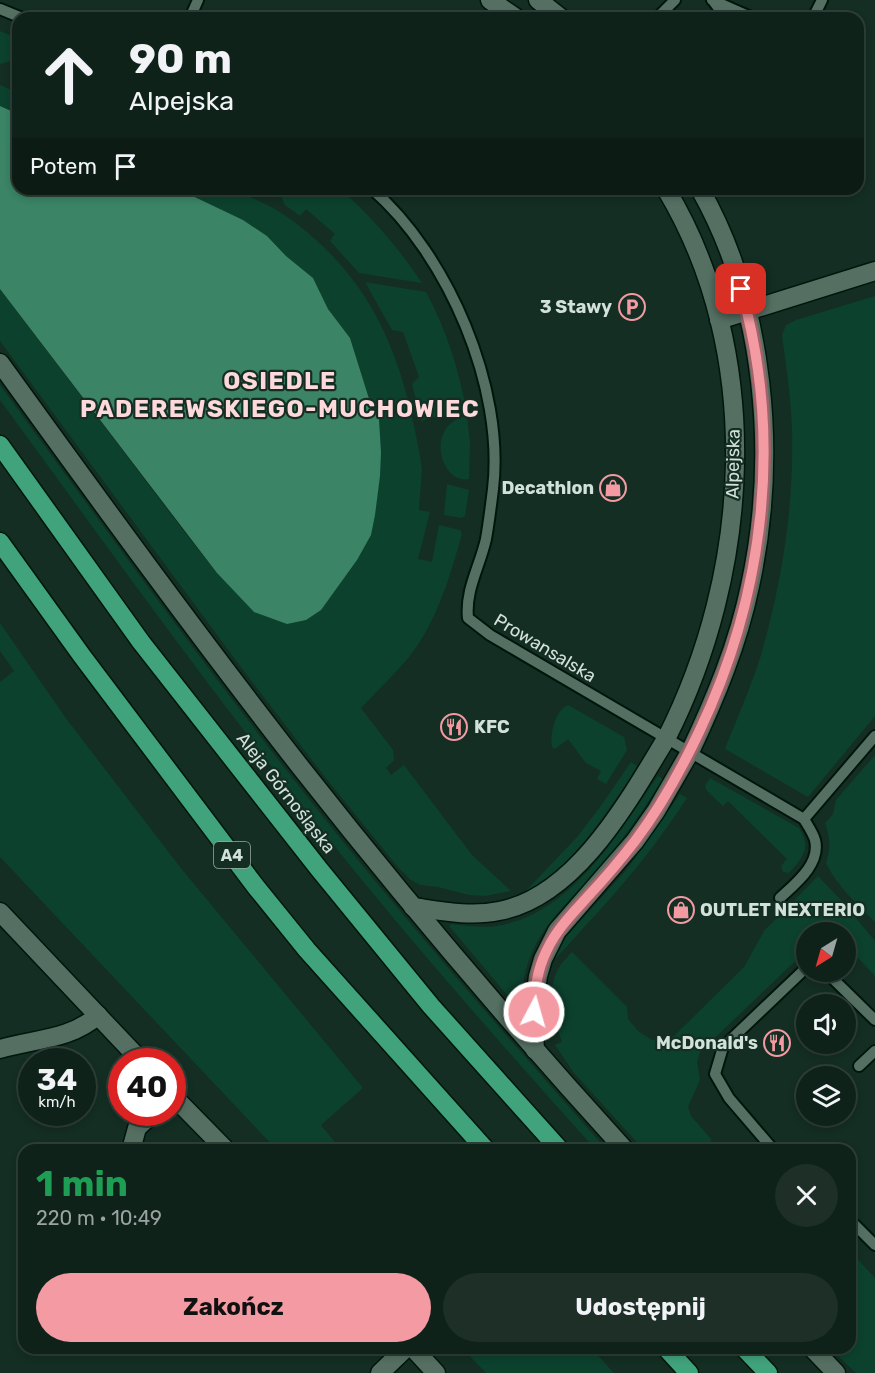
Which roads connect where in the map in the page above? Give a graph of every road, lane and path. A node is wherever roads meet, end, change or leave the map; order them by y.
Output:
1 (490, 0) edge
2 (538, 0) edge
3 (675, 0) edge
4 (713, 1) edge
5 (507, 12) edge
6 (553, 12) edge
7 (663, 12) edge
8 (739, 12) edge
9 (379, 195) edge
10 (669, 195) edge
11 (703, 195) edge
12 (875, 271) edge
13 (747, 311) junction
14 (719, 320) junction
15 (0, 363) edge
16 (0, 446) edge
17 (0, 542) edge
18 (875, 736) edge
19 (666, 739) junction
20 (690, 752) junction
21 (804, 819) junction
22 (780, 898) dead end
23 (413, 907) junction
24 (0, 912) edge
25 (796, 977) edge
26 (836, 982) edge
27 (98, 1015) junction
28 (875, 1020) edge
29 (129, 1048) edge
30 (0, 1049) edge
31 (535, 1050) junction
32 (875, 1051) edge
33 (859, 1066) dead end
34 (186, 1108) edge
35 (139, 1126) edge
36 (133, 1144) edge
37 (220, 1144) edge
38 (481, 1144) edge
39 (555, 1144) edge
40 (621, 1144) edge
41 (768, 1144) edge
42 (856, 1226) edge
43 (875, 1245) edge
44 (400, 1354) edge
45 (419, 1354) edge
46 (672, 1354) edge
47 (750, 1354) edge
48 (818, 1354) edge
49 (380, 1373) edge
50 (436, 1373) edge
51 (689, 1373) edge
52 (768, 1373) edge
53 (836, 1373) edge

1 - 5 street
2 - 6 street
3 - 7 lane
4 - 8 lane
9 - 19 lane, Prowansalska
10 - 14 street, Alpejska
11 - 13 street, Alpejska
12 - 13 street
13 - 14 street
13 - 20 street, Alpejska
14 - 19 street, Alpejska
15 - 23 street
16 - 39 highway, Aleja Górnośląska
17 - 38 highway, A4
18 - 21 lane
19 - 20 lane, Prowansalska
19 - 23 street, Alpejska
20 - 21 lane, Prowansalska
20 - 31 street, Alpejska
21 - 22 lane
23 - 31 street
24 - 27 street
25 - 41 lane
26 - 28 lane
27 - 29 street
27 - 30 street
31 - 40 street
32 - 33 lane
34 - 37 street
35 - 36 street
42 - 43 lane
44 - 49 street
45 - 50 street
46 - 51 highway
47 - 52 highway
48 - 53 street

